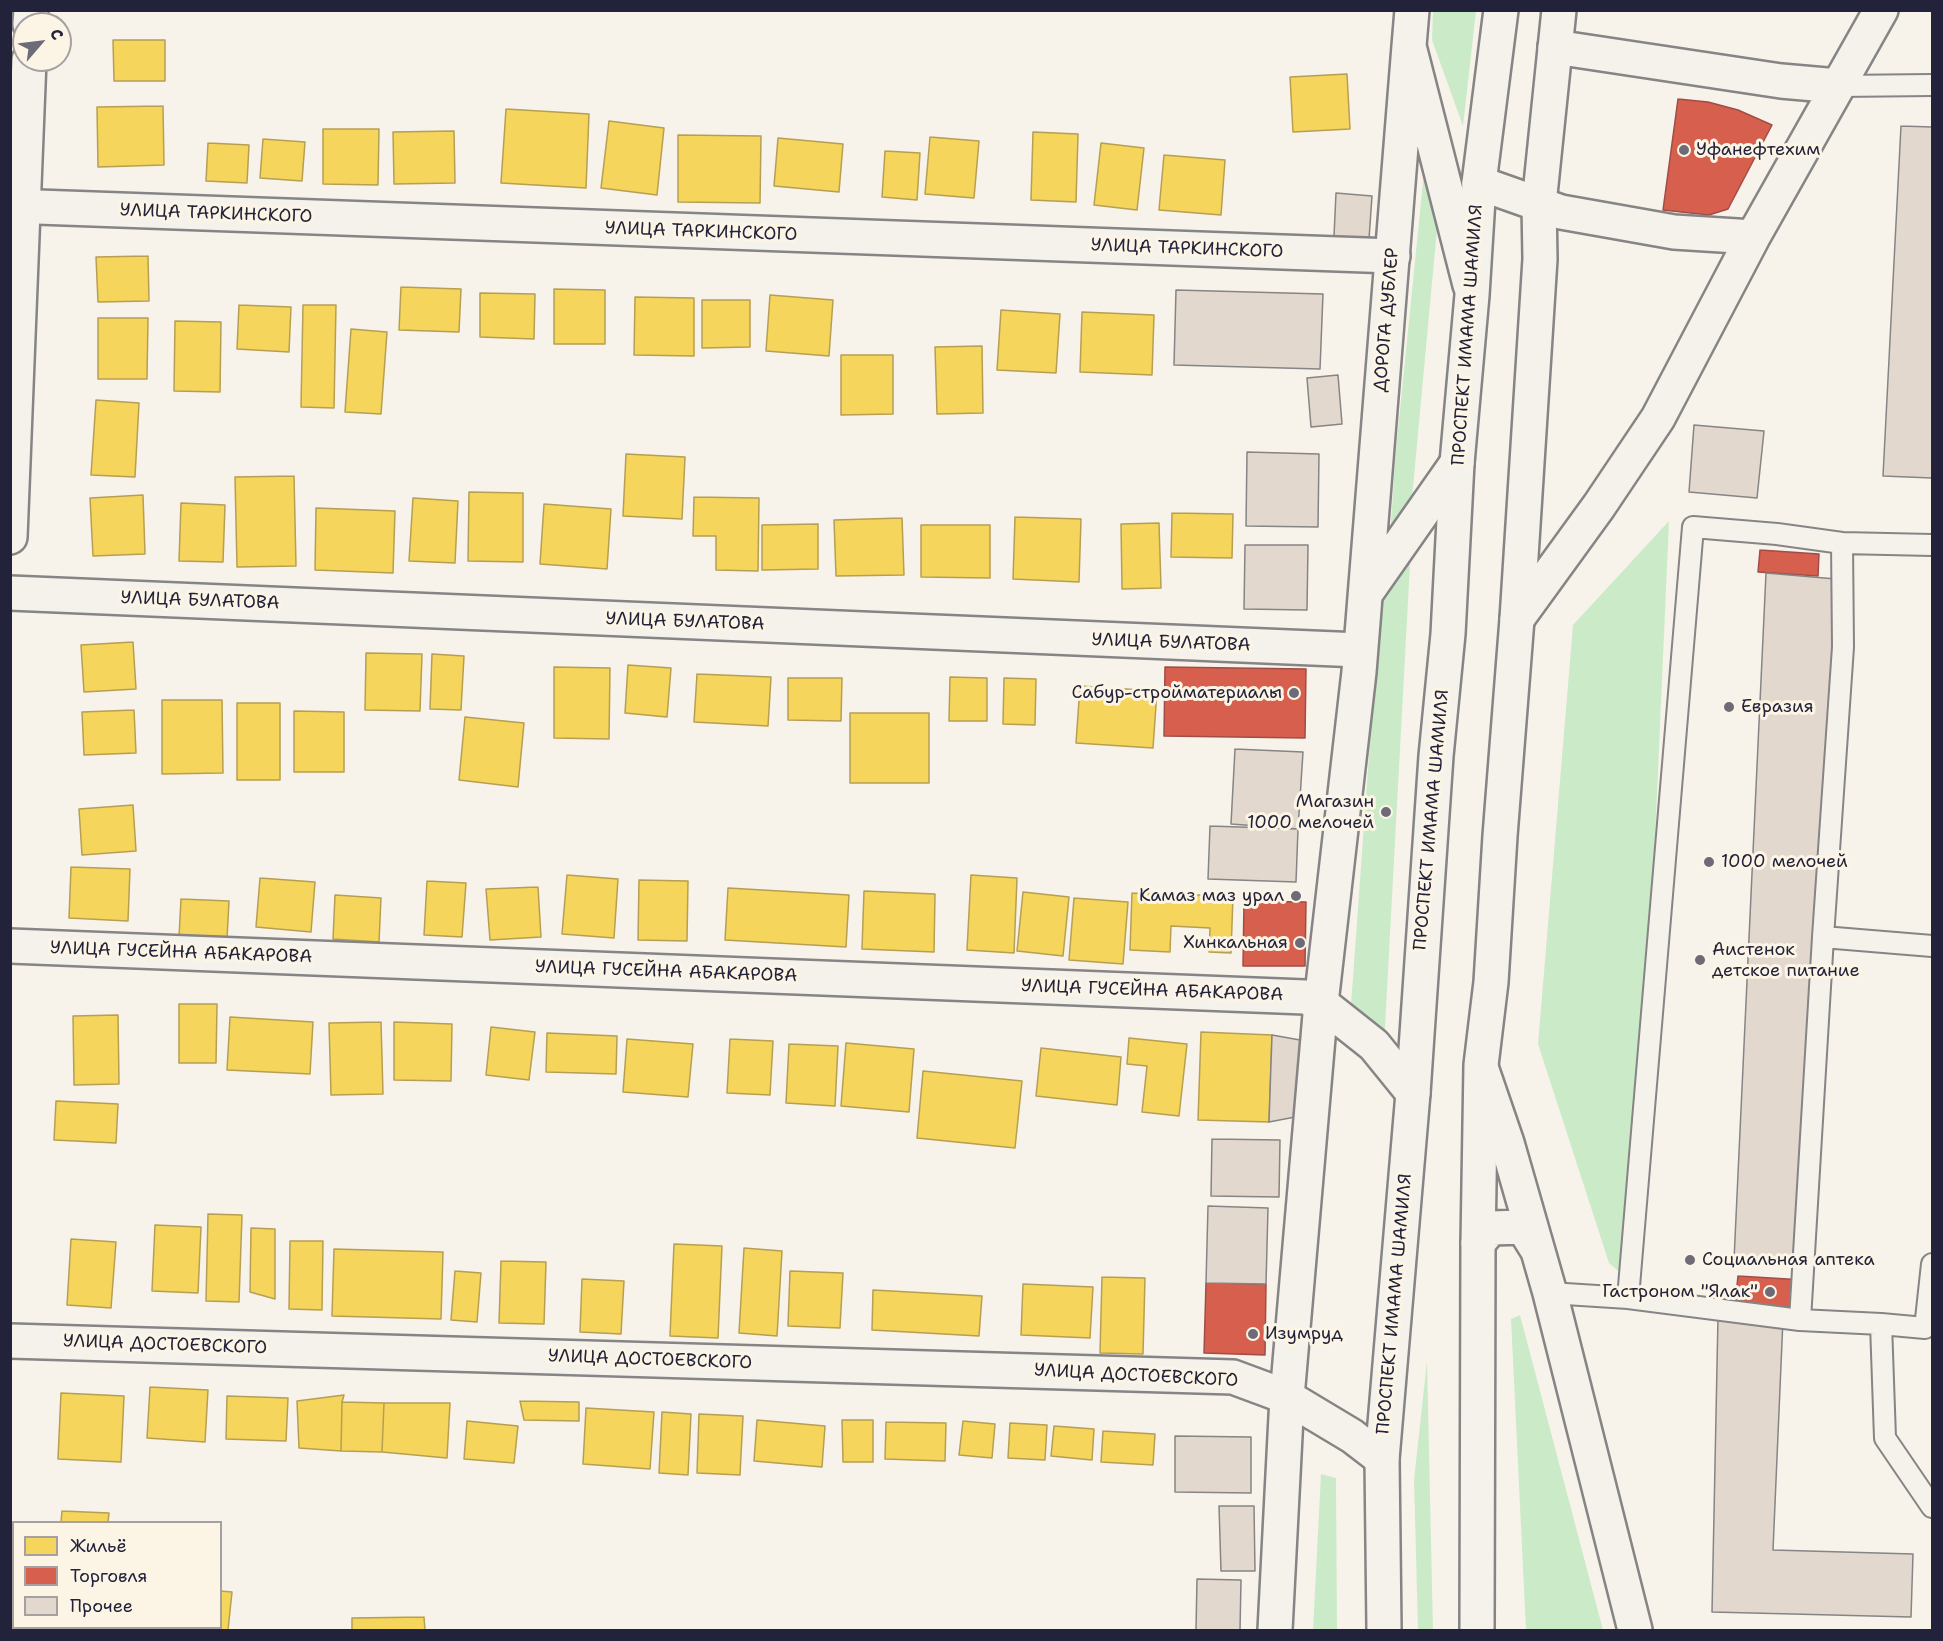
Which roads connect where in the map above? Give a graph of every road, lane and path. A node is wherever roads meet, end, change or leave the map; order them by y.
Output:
1 (1412, 10) edge
2 (1501, 10) edge
3 (1558, 10) edge
4 (1881, 10) edge
5 (1409, 46) junction
6 (1555, 47) junction
7 (28, 72) edge
8 (1932, 85) edge
9 (1838, 86) junction
10 (1479, 183) junction
11 (1539, 204) junction
12 (18, 207) edge
13 (1753, 237) junction
14 (1392, 256) junction
15 (1472, 295) junction
16 (1458, 463) junction
17 (10, 537) edge
18 (1842, 543) junction
19 (1932, 545) edge
20 (10, 592) edge
21 (1365, 595) junction
22 (1518, 619) junction
23 (1360, 651) junction
24 (1823, 937) junction
25 (10, 946) edge
26 (1932, 946) edge
27 (1321, 1003) junction
28 (1481, 1065) junction
29 (1413, 1093) junction
30 (1478, 1243) junction
31 (1538, 1251) junction
32 (1932, 1264) edge
33 (1550, 1293) junction
34 (1628, 1298) junction
35 (1800, 1320) junction
36 (1881, 1324) junction
37 (10, 1341) edge
38 (1287, 1396) junction
39 (1382, 1459) junction
40 (1932, 1507) edge
41 (1275, 1630) edge
42 (1384, 1630) edge
43 (1477, 1630) edge
44 (1635, 1630) edge

1 - 5 main road, ДОРОГА ДУБЛЕР
2 - 10 main road, ПРОСПЕКТ ИМАМА ШАМИЛЯ
3 - 6 main road
4 - 9 main road
5 - 14 main road, ДОРОГА ДУБЛЕР
5 - 15 main road
6 - 9 main road
6 - 11 main road
7 - 12 main road
8 - 9 lane
9 - 13 main road
10 - 11 main road
10 - 15 main road, ПРОСПЕКТ ИМАМА ШАМИЛЯ
11 - 13 main road
11 - 22 main road
12 - 14 main road, УЛИЦА ТАРКИНСКОГО
12 - 17 main road
13 - 22 main road
14 - 21 main road, ДОРОГА ДУБЛЕР
15 - 16 main road, ПРОСПЕКТ ИМАМА ШАМИЛЯ
16 - 21 main road
16 - 29 main road, ПРОСПЕКТ ИМАМА ШАМИЛЯ
18 - 19 lane
18 - 24 lane
18 - 34 lane
20 - 23 main road, УЛИЦА БУЛАТОВА
21 - 23 main road
22 - 28 main road
23 - 27 main road
24 - 26 lane
24 - 35 lane
25 - 27 main road, УЛИЦА ГУСЕЙНА АБАКАРОВА
27 - 29 main road
27 - 38 main road
28 - 30 main road
28 - 31 main road
29 - 39 main road, ПРОСПЕКТ ИМАМА ШАМИЛЯ
30 - 31 main road
30 - 43 main road
31 - 33 main road
32 - 36 lane
33 - 34 lane
33 - 44 main road
34 - 35 lane
35 - 36 lane
36 - 40 lane
37 - 38 main road, УЛИЦА ДОСТОЕВСКОГО
38 - 39 main road, УЛИЦА ДОСТОЕВСКОГО
38 - 41 main road
39 - 42 main road, ПРОСПЕКТ ИМАМА ШАМИЛЯ

